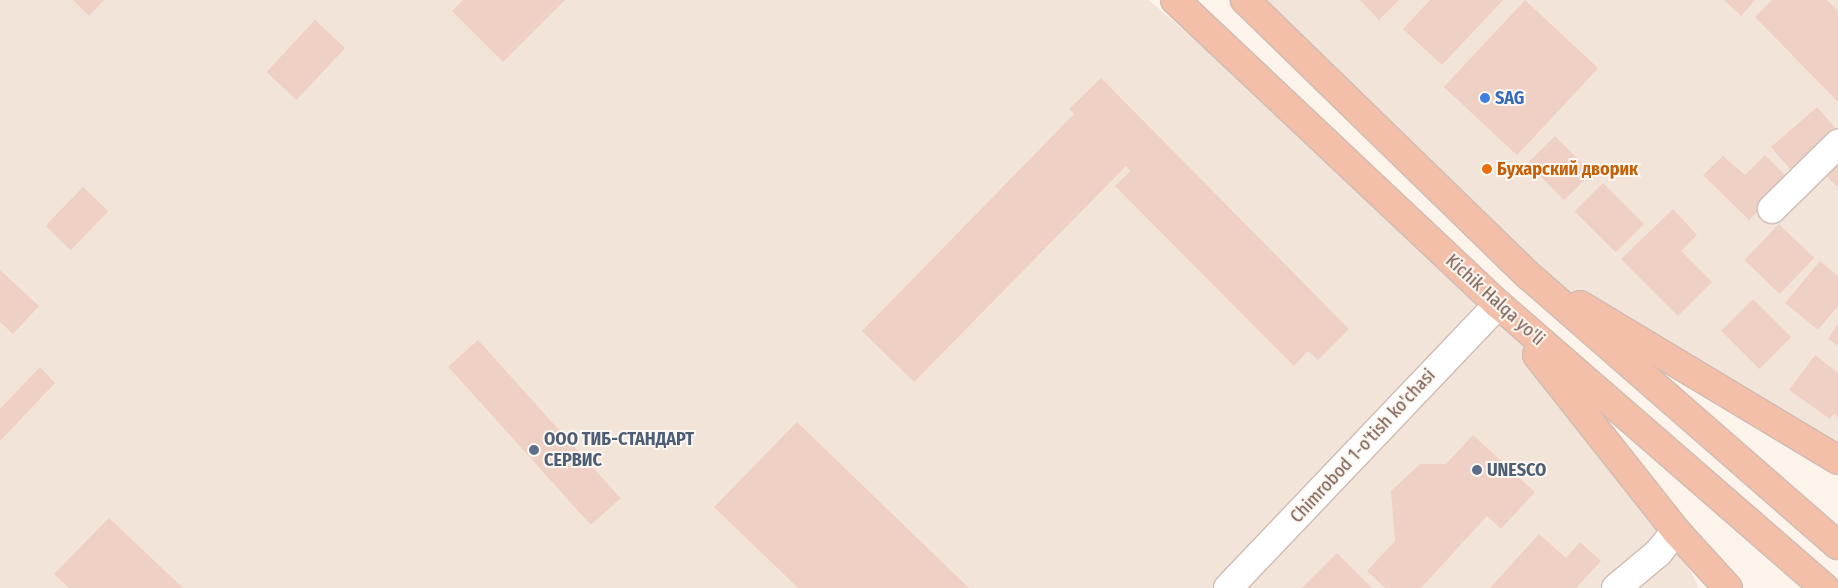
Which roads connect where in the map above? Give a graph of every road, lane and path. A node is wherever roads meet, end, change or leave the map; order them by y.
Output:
1 (1175, 0) edge
2 (1244, 0) edge
3 (1838, 144) edge
4 (1772, 209) dead end
5 (1528, 274) junction
6 (1498, 304) junction
7 (1838, 460) edge
8 (1676, 531) junction
9 (1838, 546) edge
10 (1228, 588) edge
11 (1616, 588) edge
12 (1728, 588) edge
13 (1825, 588) edge

1 - 6 highway, Kichik Halqa yo'li
2 - 5 highway
3 - 4 street
5 - 7 highway
5 - 9 highway
6 - 8 highway
6 - 10 street, Chimrobod 1-o'tish ko'chasi
6 - 13 highway, Kichik Halqa yo'li
8 - 11 street
8 - 12 highway

